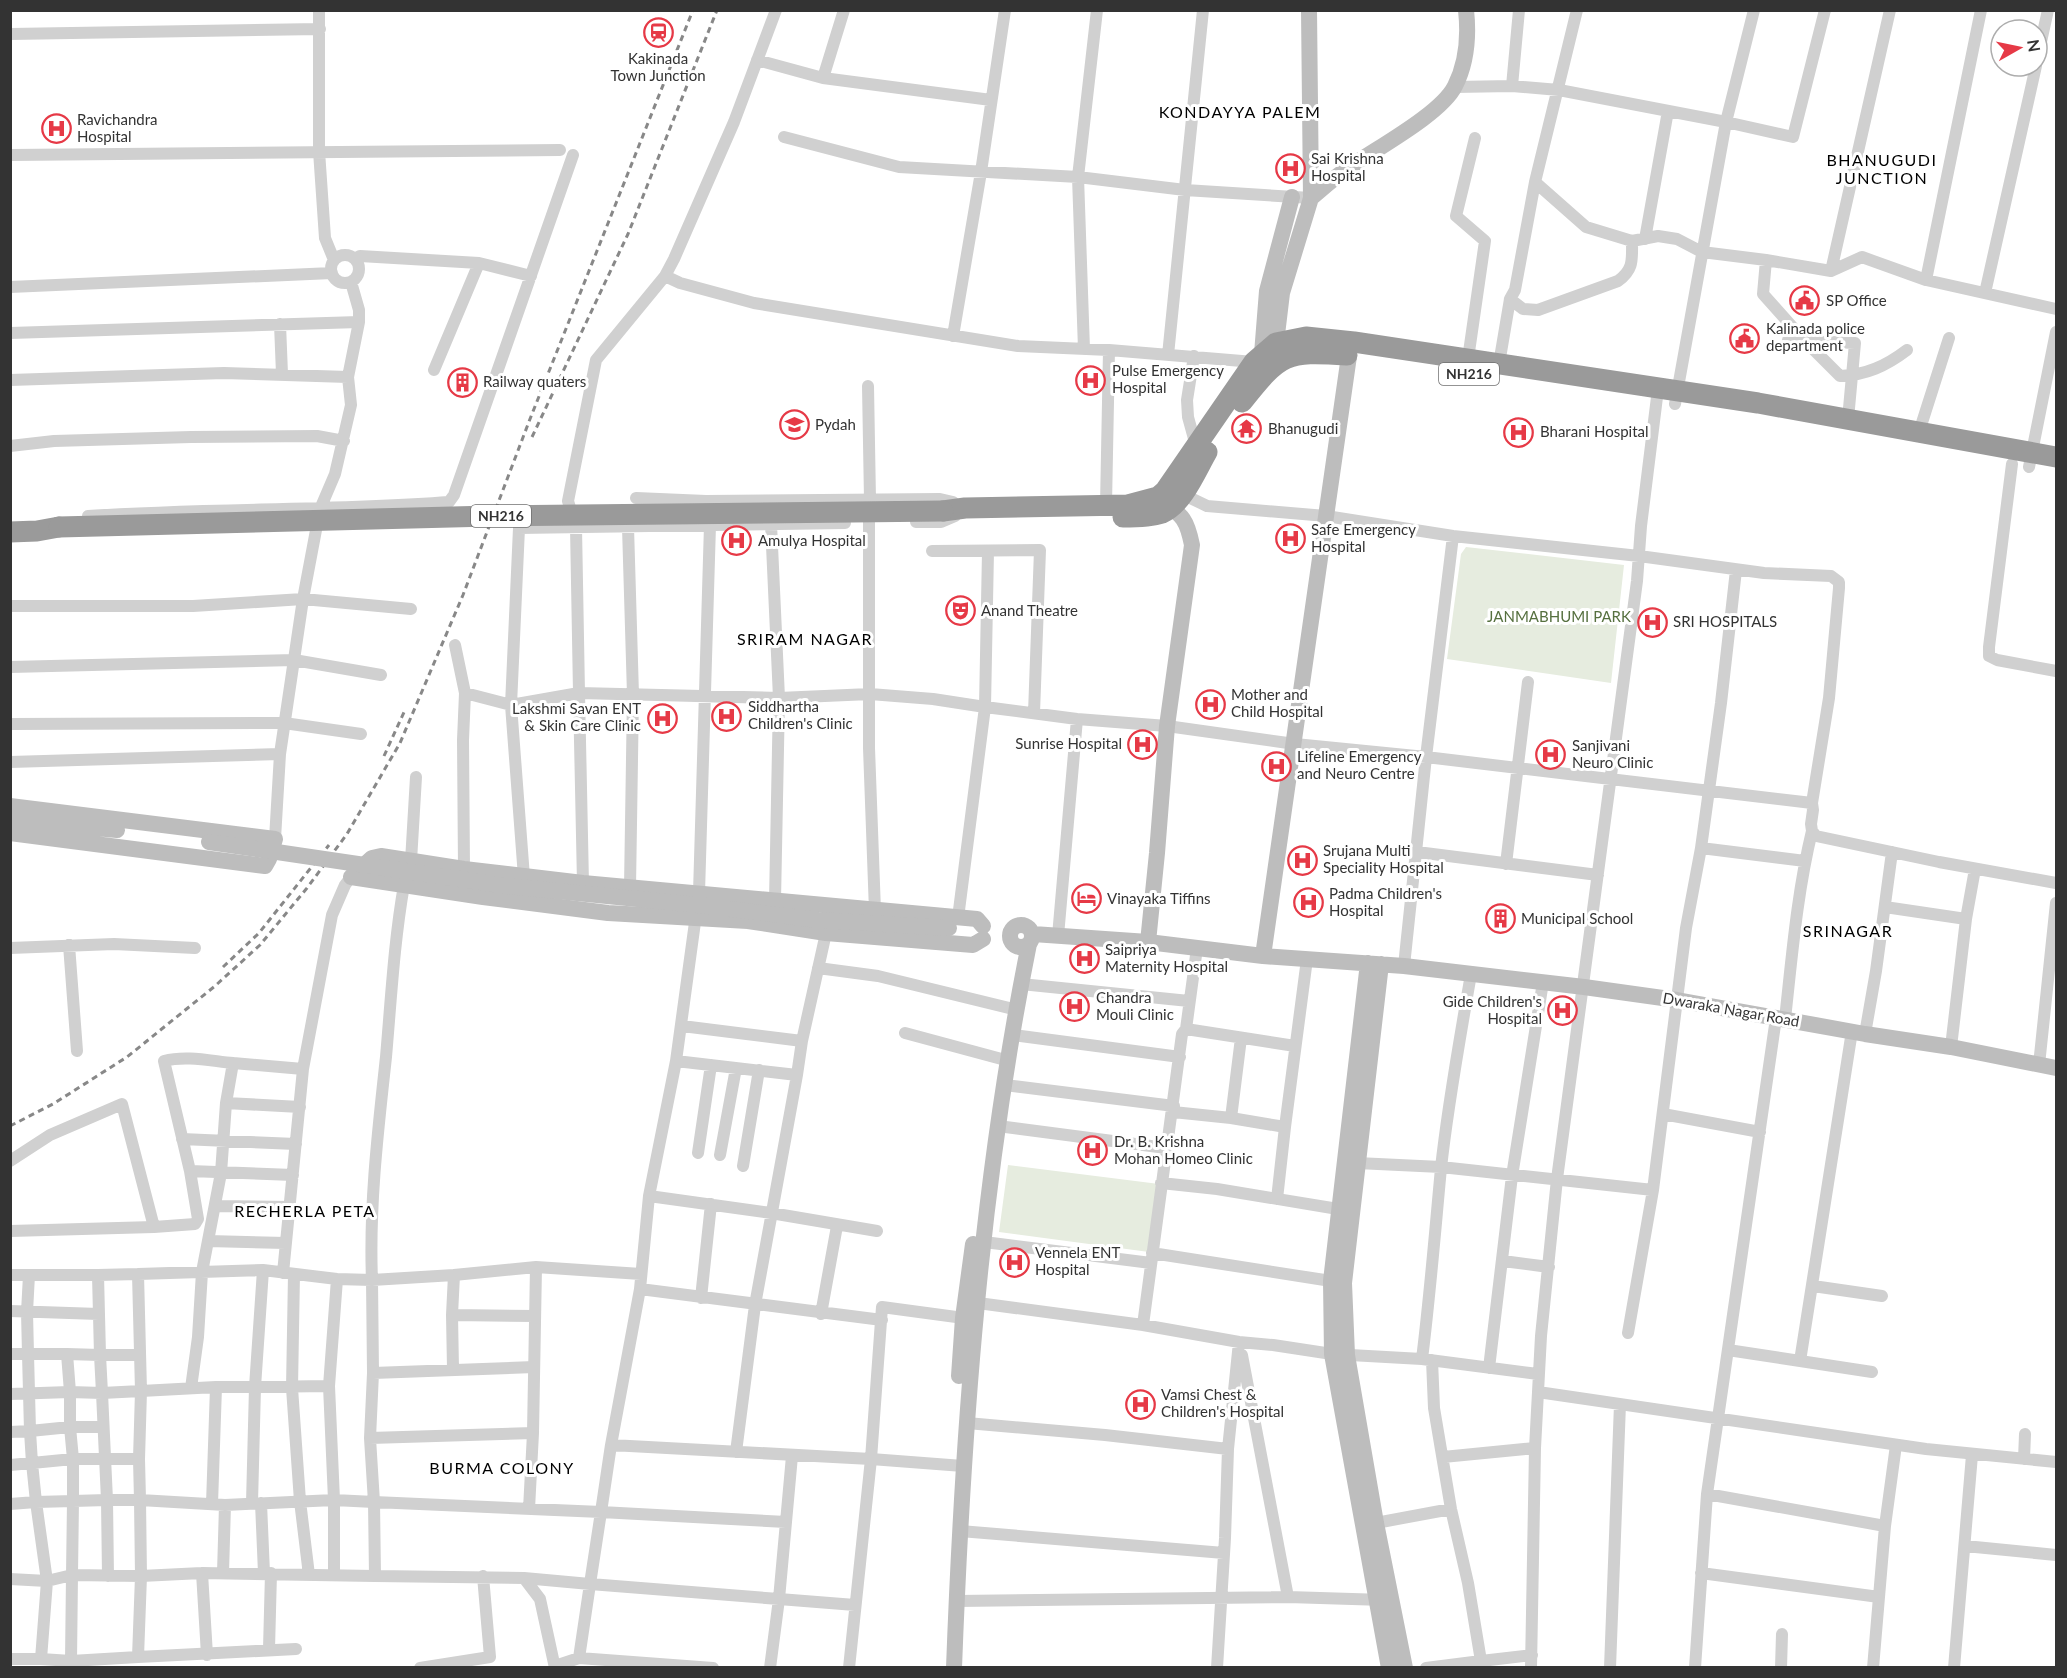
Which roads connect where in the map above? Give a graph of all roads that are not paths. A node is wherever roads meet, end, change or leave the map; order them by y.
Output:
1 (319, 10) edge
2 (776, 10) edge
3 (844, 10) edge
4 (1005, 10) edge
5 (1097, 10) edge
6 (1203, 10) edge
7 (1309, 10) edge
8 (1466, 10) edge
9 (1519, 10) edge
10 (1577, 10) edge
11 (1754, 10) edge
12 (1825, 10) edge
13 (1890, 10) edge
14 (1982, 10) edge
15 (320, 29) junction
16 (10, 34) edge
17 (757, 60) junction
18 (823, 78) junction
19 (2033, 78) edge
20 (1512, 86) junction
21 (1455, 87) junction
22 (1559, 90) junction
23 (991, 99) junction
24 (1668, 111) junction
25 (1726, 122) junction
26 (784, 137) dead end
27 (1475, 138) dead end
28 (560, 150) dead end
29 (319, 151) junction
30 (573, 154) dead end
31 (10, 155) edge
32 (981, 172) junction
33 (1078, 177) junction
34 (1535, 182) junction
35 (1185, 190) junction
36 (1292, 197) junction
37 (1311, 198) junction
38 (1639, 240) junction
39 (1702, 252) junction
40 (355, 259) junction
41 (334, 260) junction
42 (1766, 260) junction
43 (478, 263) junction
44 (1832, 271) junction
45 (332, 273) junction
46 (531, 276) junction
47 (665, 276) junction
48 (1926, 280) junction
49 (351, 282) junction
50 (10, 286) edge
51 (1984, 293) junction
52 (1510, 299) junction
53 (2056, 309) edge
54 (358, 322) junction
55 (280, 324) junction
56 (2056, 332) edge
57 (10, 333) edge
58 (953, 336) junction
59 (1949, 338) dead end
60 (1788, 340) dead end
61 (1804, 340) junction
62 (1084, 349) junction
63 (1109, 350) junction
64 (1907, 350) dead end
65 (1168, 355) junction
66 (1268, 355) junction
67 (1194, 356) junction
68 (1349, 356) junction
69 (1468, 359) junction
70 (1499, 364) junction
71 (434, 370) dead end
72 (282, 374) junction
73 (1852, 376) junction
74 (348, 377) junction
75 (10, 380) edge
76 (868, 386) dead end
77 (1666, 396) junction
78 (1848, 419) junction
79 (1919, 432) junction
80 (344, 441) junction
81 (10, 446) edge
82 (1196, 446) junction
83 (2056, 458) edge
84 (2025, 461) junction
85 (2056, 472) edge
86 (636, 498) dead end
87 (1170, 499) junction
88 (870, 500) junction
89 (1106, 505) junction
90 (320, 509) junction
91 (955, 511) junction
92 (1326, 516) junction
93 (10, 521) edge
94 (869, 522) junction
95 (771, 524) junction
96 (710, 525) junction
97 (45, 527) junction
98 (576, 527) junction
99 (628, 527) junction
100 (317, 531) junction
101 (10, 532) edge
102 (1453, 536) junction
103 (932, 551) dead end
104 (988, 551) junction
105 (1639, 556) junction
106 (1736, 570) junction
107 (303, 599) junction
108 (10, 606) edge
109 (411, 609) dead end
110 (455, 645) dead end
111 (294, 660) junction
112 (10, 666) edge
113 (2056, 670) edge
114 (381, 675) dead end
115 (1528, 682) dead end
116 (465, 693) junction
117 (579, 693) junction
118 (633, 694) junction
119 (870, 694) junction
120 (705, 696) junction
121 (779, 698) junction
122 (511, 705) junction
123 (985, 707) junction
124 (1034, 713) junction
125 (1077, 719) junction
126 (284, 723) junction
127 (10, 724) edge
128 (1167, 726) junction
129 (361, 734) dead end
130 (1295, 744) junction
131 (280, 754) junction
132 (1426, 757) junction
133 (10, 762) edge
134 (1517, 767) junction
135 (416, 777) dead end
136 (1610, 778) junction
137 (1708, 792) junction
138 (1812, 803) junction
139 (10, 806) edge
140 (10, 820) edge
141 (1812, 831) junction
142 (10, 833) edge
143 (274, 839) junction
144 (1701, 848) junction
145 (1417, 852) junction
146 (1892, 852) junction
147 (411, 861) junction
148 (1805, 861) junction
149 (1506, 864) junction
150 (464, 869) junction
151 (1975, 869) junction
152 (1598, 875) junction
153 (524, 877) junction
154 (348, 881) junction
155 (583, 883) junction
156 (2056, 884) edge
157 (404, 885) junction
158 (630, 888) junction
159 (699, 893) junction
160 (775, 901) junction
161 (2056, 903) edge
162 (1885, 907) junction
163 (875, 911) junction
164 (696, 918) junction
165 (1966, 920) junction
166 (953, 923) junction
167 (980, 932) junction
168 (826, 933) junction
169 (1058, 936) junction
170 (1021, 939) junction
171 (1148, 942) junction
172 (69, 945) junction
173 (10, 948) edge
174 (195, 948) dead end
175 (1197, 948) junction
176 (1263, 956) junction
177 (1306, 959) junction
178 (1374, 963) junction
179 (1404, 966) junction
180 (818, 968) junction
181 (1471, 974) junction
182 (1543, 982) junction
183 (1021, 984) junction
184 (1584, 987) junction
185 (1677, 1000) junction
186 (1189, 1001) junction
187 (1012, 1009) junction
188 (1780, 1019) junction
189 (682, 1026) junction
190 (1186, 1029) junction
191 (906, 1033) dead end
192 (1858, 1033) junction
193 (1013, 1035) junction
194 (1241, 1038) junction
195 (802, 1041) junction
196 (1295, 1046) junction
197 (1951, 1047) junction
198 (77, 1051) dead end
199 (1180, 1057) junction
200 (1003, 1059) junction
201 (676, 1060) junction
202 (233, 1063) junction
203 (711, 1065) junction
204 (2039, 1065) junction
205 (736, 1068) junction
206 (2056, 1068) edge
207 (303, 1069) junction
208 (759, 1070) junction
209 (797, 1075) junction
210 (1005, 1085) junction
211 (226, 1103) junction
212 (300, 1107) junction
213 (1173, 1109) junction
214 (1663, 1114) junction
215 (1231, 1118) junction
216 (998, 1126) junction
217 (1285, 1127) junction
218 (1760, 1132) junction
219 (182, 1139) junction
220 (223, 1140) junction
221 (296, 1144) junction
222 (1166, 1148) junction
223 (698, 1153) dead end
224 (720, 1155) dead end
225 (10, 1161) edge
226 (1357, 1162) junction
227 (743, 1166) dead end
228 (1441, 1167) junction
229 (190, 1171) junction
230 (221, 1173) junction
231 (293, 1175) junction
232 (1512, 1176) junction
233 (1557, 1179) junction
234 (1161, 1183) junction
235 (1653, 1190) junction
236 (649, 1196) junction
237 (1277, 1199) junction
238 (711, 1204) junction
239 (214, 1206) junction
240 (290, 1207) junction
241 (1338, 1209) junction
242 (771, 1213) junction
243 (837, 1226) junction
244 (154, 1227) junction
245 (10, 1231) edge
246 (877, 1231) dead end
247 (208, 1241) junction
248 (984, 1242) junction
249 (286, 1243) junction
250 (1152, 1258) junction
251 (1503, 1261) junction
252 (536, 1267) junction
253 (1549, 1267) junction
254 (263, 1270) junction
255 (202, 1272) junction
256 (138, 1274) junction
257 (289, 1274) junction
258 (641, 1274) junction
259 (10, 1275) edge
260 (29, 1275) junction
261 (98, 1275) junction
262 (454, 1275) junction
263 (336, 1279) junction
264 (372, 1280) junction
265 (1331, 1281) junction
266 (1813, 1286) junction
267 (640, 1289) junction
268 (1882, 1296) dead end
269 (701, 1298) junction
270 (755, 1305) junction
271 (10, 1311) edge
272 (27, 1312) junction
273 (972, 1313) junction
274 (99, 1314) junction
275 (821, 1314) junction
276 (452, 1315) junction
277 (535, 1316) junction
278 (882, 1320) junction
279 (1143, 1325) junction
280 (1628, 1333) dead end
281 (1239, 1342) junction
282 (1728, 1350) junction
283 (10, 1354) edge
284 (28, 1354) junction
285 (67, 1354) junction
286 (140, 1354) junction
287 (1339, 1354) junction
288 (100, 1355) junction
289 (1427, 1359) junction
290 (1800, 1361) junction
291 (534, 1367) junction
292 (1489, 1368) junction
293 (453, 1369) junction
294 (1872, 1372) dead end
295 (374, 1373) junction
296 (1539, 1374) junction
297 (329, 1386) junction
298 (216, 1387) junction
299 (255, 1387) junction
300 (191, 1388) junction
301 (292, 1388) junction
302 (141, 1391) junction
303 (69, 1392) junction
304 (1538, 1392) junction
305 (102, 1393) junction
306 (10, 1394) edge
307 (28, 1394) junction
308 (1620, 1404) junction
309 (1718, 1418) junction
310 (967, 1423) junction
311 (70, 1427) junction
312 (103, 1428) junction
313 (30, 1431) junction
314 (10, 1432) edge
315 (532, 1433) junction
316 (2025, 1434) dead end
317 (370, 1438) junction
318 (611, 1445) junction
319 (1896, 1445) junction
320 (1535, 1448) junction
321 (1228, 1449) junction
322 (736, 1452) junction
323 (1972, 1455) junction
324 (792, 1456) junction
325 (1443, 1457) junction
326 (73, 1459) junction
327 (139, 1459) junction
328 (871, 1459) junction
329 (2024, 1459) junction
330 (105, 1460) junction
331 (2056, 1462) edge
332 (33, 1463) junction
333 (10, 1465) edge
334 (958, 1465) junction
335 (1707, 1494) junction
336 (107, 1500) junction
337 (140, 1500) junction
338 (334, 1500) junction
339 (73, 1501) junction
340 (300, 1501) junction
341 (36, 1502) junction
342 (374, 1502) junction
343 (257, 1503) junction
344 (10, 1504) edge
345 (212, 1504) junction
346 (225, 1505) junction
347 (529, 1509) junction
348 (1451, 1509) junction
349 (601, 1512) junction
350 (786, 1522) junction
351 (1376, 1523) junction
352 (1886, 1526) junction
353 (960, 1531) junction
354 (1965, 1546) junction
355 (1224, 1553) junction
356 (2056, 1555) edge
357 (202, 1573) junction
358 (223, 1573) junction
359 (1701, 1573) junction
360 (267, 1574) junction
361 (72, 1575) junction
362 (309, 1575) junction
363 (334, 1575) junction
364 (108, 1576) junction
365 (141, 1576) junction
366 (375, 1576) junction
367 (483, 1576) junction
368 (524, 1578) junction
369 (10, 1579) edge
370 (47, 1581) junction
371 (590, 1584) junction
372 (1288, 1597) junction
373 (1879, 1597) junction
374 (778, 1599) junction
375 (1221, 1599) junction
376 (1384, 1600) junction
377 (957, 1601) junction
378 (855, 1605) junction
379 (1782, 1634) dead end
380 (296, 1649) dead end
381 (269, 1650) junction
382 (1532, 1654) junction
383 (207, 1655) junction
384 (138, 1657) junction
385 (579, 1658) junction
386 (10, 1659) edge
387 (41, 1659) junction
388 (71, 1661) junction
389 (1481, 1661) junction
390 (91, 1664) edge
391 (555, 1667) edge
392 (420, 1668) edge
393 (713, 1668) edge
394 (770, 1668) edge
395 (849, 1668) edge
396 (944, 1668) edge
397 (954, 1668) edge
398 (1217, 1668) edge
399 (1389, 1668) edge
400 (1406, 1668) edge
401 (1426, 1668) edge
402 (1531, 1668) edge
403 (1610, 1668) edge
404 (1695, 1668) edge
405 (1781, 1668) edge
406 (1873, 1668) edge
407 (1954, 1668) edge

1 - 15 street
2 - 17 street
3 - 18 street
4 - 23 street
5 - 33 street
6 - 35 street
7 - 37 street
8 - 21 street
9 - 20 street
10 - 22 street
11 - 25 street
12 - 25 street
13 - 44 street
14 - 48 street
15 - 16 street
15 - 29 street
17 - 18 street
17 - 47 street
18 - 23 street
19 - 51 street
20 - 21 street
20 - 22 street
21 - 37 street
22 - 24 street
22 - 34 street
23 - 32 street
24 - 25 street
24 - 38 street
25 - 39 street
26 - 32 street
27 - 69 street
28 - 29 street
29 - 31 street
29 - 41 street
30 - 46 street
32 - 33 street
32 - 58 street
33 - 35 street
33 - 62 street
34 - 38 street
34 - 52 street
35 - 36 street
35 - 65 street
36 - 37 street
36 - 66 street
37 - 66 street
38 - 39 street
38 - 52 street
39 - 42 street
39 - 77 street
40 - 41 street
40 - 43 street
40 - 49 street
41 - 45 street
42 - 44 street
42 - 61 street
43 - 46 street
43 - 71 street
44 - 48 street
45 - 49 street
45 - 50 street
46 - 90 street
47 - 58 street
47 - 98 street
48 - 51 street
49 - 54 street
51 - 53 street
52 - 70 street
54 - 55 street
54 - 74 street
55 - 57 street
55 - 72 street
56 - 84 street
58 - 62 street
59 - 79 street
60 - 61 street
61 - 73 street
61 - 73 street
62 - 63 street
63 - 65 street
63 - 89 street
64 - 73 street
65 - 67 street
66 - 67 street
66 - 68 highway, NH216
66 - 69 highway, NH216
66 - 82 highway
66 - 87 highway
67 - 82 street
68 - 77 highway, NH216
68 - 92 street
69 - 70 highway, NH216
70 - 77 highway, NH216
72 - 74 street
72 - 75 street
73 - 78 street
74 - 80 street
76 - 88 street
77 - 78 highway, NH216
77 - 84 highway, NH216
77 - 105 street
78 - 79 highway, NH216
79 - 84 highway, NH216
80 - 81 street
80 - 90 street
82 - 87 highway
83 - 84 highway, NH216
84 - 85 highway, NH216
84 - 113 street
86 - 88 street
87 - 89 highway, NH216
87 - 91 highway, NH216
87 - 92 street
87 - 128 street
88 - 91 street
89 - 91 highway, NH216
90 - 97 street
90 - 100 street
91 - 94 street
91 - 97 highway, NH216, bridge
92 - 102 street
92 - 130 street
93 - 97 street
94 - 95 street
94 - 119 street
95 - 96 street
95 - 121 street
96 - 99 street
96 - 120 street
97 - 100 street
97 - 101 highway, NH216
98 - 99 street
98 - 117 street
98 - 122 street
99 - 118 street
100 - 107 street
102 - 105 street
102 - 132 street
103 - 104 street
104 - 123 street
104 - 124 street
105 - 106 street
105 - 136 street
106 - 137 street
106 - 138 street
107 - 108 street
107 - 109 street
107 - 111 street
110 - 116 street
111 - 112 street
111 - 114 street
111 - 126 street
115 - 134 street
116 - 122 street
116 - 150 street
117 - 118 street
117 - 122 street
117 - 155 street
118 - 120 street
118 - 158 street
119 - 121 street
119 - 123 street
119 - 163 street
120 - 121 street
120 - 159 street
121 - 160 street
122 - 153 street
123 - 124 street
123 - 166 street
124 - 125 street
125 - 128 street
125 - 169 street
126 - 127 street
126 - 129 street
126 - 131 street
128 - 130 street
128 - 171 street
130 - 132 street
130 - 176 street
131 - 133 street
131 - 143 street
132 - 134 street
132 - 145 street
134 - 136 street
134 - 149 street
135 - 147 street
136 - 137 street
136 - 152 street
137 - 138 street
137 - 144 street
138 - 141 street
139 - 143 street
140 - 166 street, bridge
141 - 146 street
141 - 148 street
142 - 143 street
144 - 148 street
144 - 185 street
145 - 149 street
145 - 179 street
146 - 151 street
146 - 162 street
147 - 150 street
147 - 154 street
148 - 188 street
149 - 152 street
150 - 153 street
151 - 156 street
151 - 165 street
152 - 184 street
153 - 155 street
154 - 157 street
154 - 207 street
155 - 158 street
157 - 164 street
157 - 264 street
158 - 159 street
159 - 160 street
159 - 164 street
160 - 163 street
161 - 204 street
162 - 165 street
162 - 192 street
163 - 166 street
164 - 168 street
164 - 189 street
165 - 197 street
166 - 167 street
167 - 168 street
167 - 170 street, Dwaraka Nagar Road
168 - 180 street
169 - 170 street, Dwaraka Nagar Road
169 - 171 street, Dwaraka Nagar Road
170 - 183 street
170 - 187 street
171 - 175 street, Dwaraka Nagar Road
172 - 173 street
172 - 174 street
172 - 198 street
175 - 176 street, Dwaraka Nagar Road
175 - 186 street
176 - 177 street, Dwaraka Nagar Road
177 - 178 street, Dwaraka Nagar Road
177 - 196 street
178 - 179 street, Dwaraka Nagar Road
178 - 226 street
178 - 241 street
179 - 181 street, Dwaraka Nagar Road
180 - 187 street
180 - 195 street
181 - 182 street, Dwaraka Nagar Road
181 - 228 street
182 - 184 street, Dwaraka Nagar Road
182 - 232 street
183 - 186 street
183 - 187 street
184 - 185 street, Dwaraka Nagar Road
184 - 233 street
185 - 188 street, Dwaraka Nagar Road
185 - 214 street
186 - 190 street
187 - 193 street
187 - 200 street
188 - 192 street, Dwaraka Nagar Road
188 - 218 street
189 - 195 street
189 - 201 street
190 - 194 street
190 - 199 street
191 - 200 street
192 - 197 street, Dwaraka Nagar Road
192 - 266 street
193 - 199 street
193 - 200 street
194 - 196 street
194 - 215 street
195 - 209 street
196 - 217 street
197 - 204 street, Dwaraka Nagar Road
199 - 213 street
200 - 210 street
200 - 273 street
201 - 203 street
201 - 236 street
202 - 207 street
202 - 211 street
202 - 219 street
203 - 205 street
203 - 223 street
204 - 206 street, Dwaraka Nagar Road
205 - 208 street
205 - 224 street
207 - 212 street
208 - 209 street
208 - 227 street
209 - 242 street
210 - 213 street
210 - 216 street
211 - 212 street
211 - 220 street
212 - 221 street
213 - 215 street
213 - 222 street
214 - 218 street
214 - 235 street
215 - 217 street
216 - 222 street
216 - 248 street
217 - 237 street
218 - 282 street
219 - 220 street
219 - 229 street
220 - 221 street
220 - 230 street
221 - 231 street
222 - 234 street
225 - 244 street
226 - 228 street
226 - 287 street
228 - 232 street
228 - 289 street
229 - 230 street
229 - 244 street
230 - 231 street
230 - 239 street
231 - 240 street
232 - 233 street
232 - 251 street
233 - 235 street
233 - 253 street
234 - 237 street
234 - 250 street
235 - 280 street
236 - 238 street
236 - 258 street
237 - 241 street
238 - 242 street
238 - 269 street
239 - 240 street
239 - 247 street
240 - 249 street
241 - 265 street
242 - 243 street
242 - 270 street
243 - 246 street
243 - 275 street
244 - 245 street
247 - 249 street
247 - 255 street
248 - 250 street
248 - 273 street
249 - 257 street
250 - 265 street
250 - 279 street
251 - 253 street
251 - 292 street
252 - 258 street
252 - 262 street
252 - 277 street
253 - 296 street
254 - 255 street
254 - 257 street
254 - 299 street
255 - 256 street
255 - 300 street
256 - 261 street
256 - 286 street
257 - 263 street
257 - 301 street
258 - 267 street
259 - 260 street
260 - 261 street
260 - 272 street
261 - 274 street
262 - 264 street
262 - 276 street
263 - 264 street
263 - 297 street
264 - 295 street
265 - 287 street
266 - 268 street
266 - 290 street
267 - 269 street
267 - 318 street
269 - 270 street
270 - 275 street
270 - 322 street
271 - 272 street
272 - 274 street
272 - 284 street
273 - 278 street
273 - 279 street
273 - 310 street
273 - 334 street
274 - 288 street
275 - 278 street
276 - 277 street
276 - 293 street
277 - 291 street
278 - 328 street
279 - 281 street
281 - 287 street
281 - 321 street
281 - 372 street
282 - 290 street
282 - 309 street
283 - 284 street
284 - 285 street
284 - 307 street
285 - 288 street
285 - 303 street
286 - 288 street
286 - 302 street
287 - 289 street
287 - 351 street
287 - 376 street
288 - 305 street
289 - 292 street
289 - 325 street
290 - 294 street
291 - 293 street
291 - 315 street
292 - 296 street
293 - 295 street
295 - 317 street
296 - 304 street
297 - 301 street
297 - 338 street
298 - 299 street
298 - 300 street
298 - 345 street
299 - 301 street
299 - 343 street
300 - 302 street
301 - 340 street
302 - 305 street
302 - 327 street
303 - 305 street
303 - 307 street
303 - 311 street
304 - 308 street
304 - 320 street
305 - 312 street
306 - 307 street
307 - 313 street
308 - 309 street
308 - 403 street
309 - 319 street
309 - 335 street
310 - 321 street
310 - 334 street
311 - 312 street
311 - 313 street
311 - 326 street
312 - 330 street
313 - 314 street
313 - 332 street
315 - 317 street
315 - 347 street
316 - 329 street
317 - 342 street
318 - 322 street
318 - 349 street
319 - 323 street
319 - 352 street
320 - 325 street
320 - 382 street
321 - 355 street
322 - 324 street
323 - 329 street
323 - 354 street
324 - 328 street
324 - 350 street
325 - 348 street
326 - 330 street
326 - 332 street
326 - 339 street
327 - 330 street
327 - 337 street
328 - 334 street
328 - 378 street
329 - 331 street
330 - 336 street
332 - 333 street
332 - 341 street
334 - 353 street
334 - 396 street
335 - 352 street
335 - 359 street
336 - 337 street
336 - 339 street
336 - 364 street
337 - 345 street
337 - 365 street
338 - 340 street
338 - 342 street
338 - 363 street
339 - 341 street
339 - 361 street
340 - 343 street
340 - 362 street
341 - 344 street
341 - 370 street
342 - 347 street
342 - 366 street
343 - 346 street
343 - 360 street
345 - 346 street
346 - 358 street
347 - 349 street
348 - 351 street
348 - 389 street
349 - 350 street
349 - 371 street
350 - 374 street
351 - 376 street
352 - 373 street
353 - 355 street
353 - 377 street
354 - 356 street
354 - 407 street
355 - 375 street
357 - 358 street
357 - 365 street
357 - 383 street
358 - 360 street
359 - 373 street
359 - 404 street
360 - 362 street
360 - 381 street
361 - 364 street
361 - 370 street
361 - 388 street
362 - 363 street
363 - 366 street
364 - 365 street
365 - 384 street
366 - 367 street
367 - 368 street
367 - 392 street
368 - 371 street
368 - 391 street
369 - 370 street
370 - 387 street
371 - 374 street
371 - 385 street
372 - 375 street
372 - 376 street
373 - 406 street
374 - 378 street
374 - 394 street
375 - 377 street
375 - 398 street
376 - 399 street
376 - 400 street
377 - 397 street
378 - 395 street
379 - 405 street
380 - 381 street
381 - 383 street
382 - 389 street
382 - 402 street
383 - 384 street
384 - 390 street
385 - 391 street
385 - 393 street
386 - 387 street
387 - 388 street
388 - 390 street
389 - 401 street

